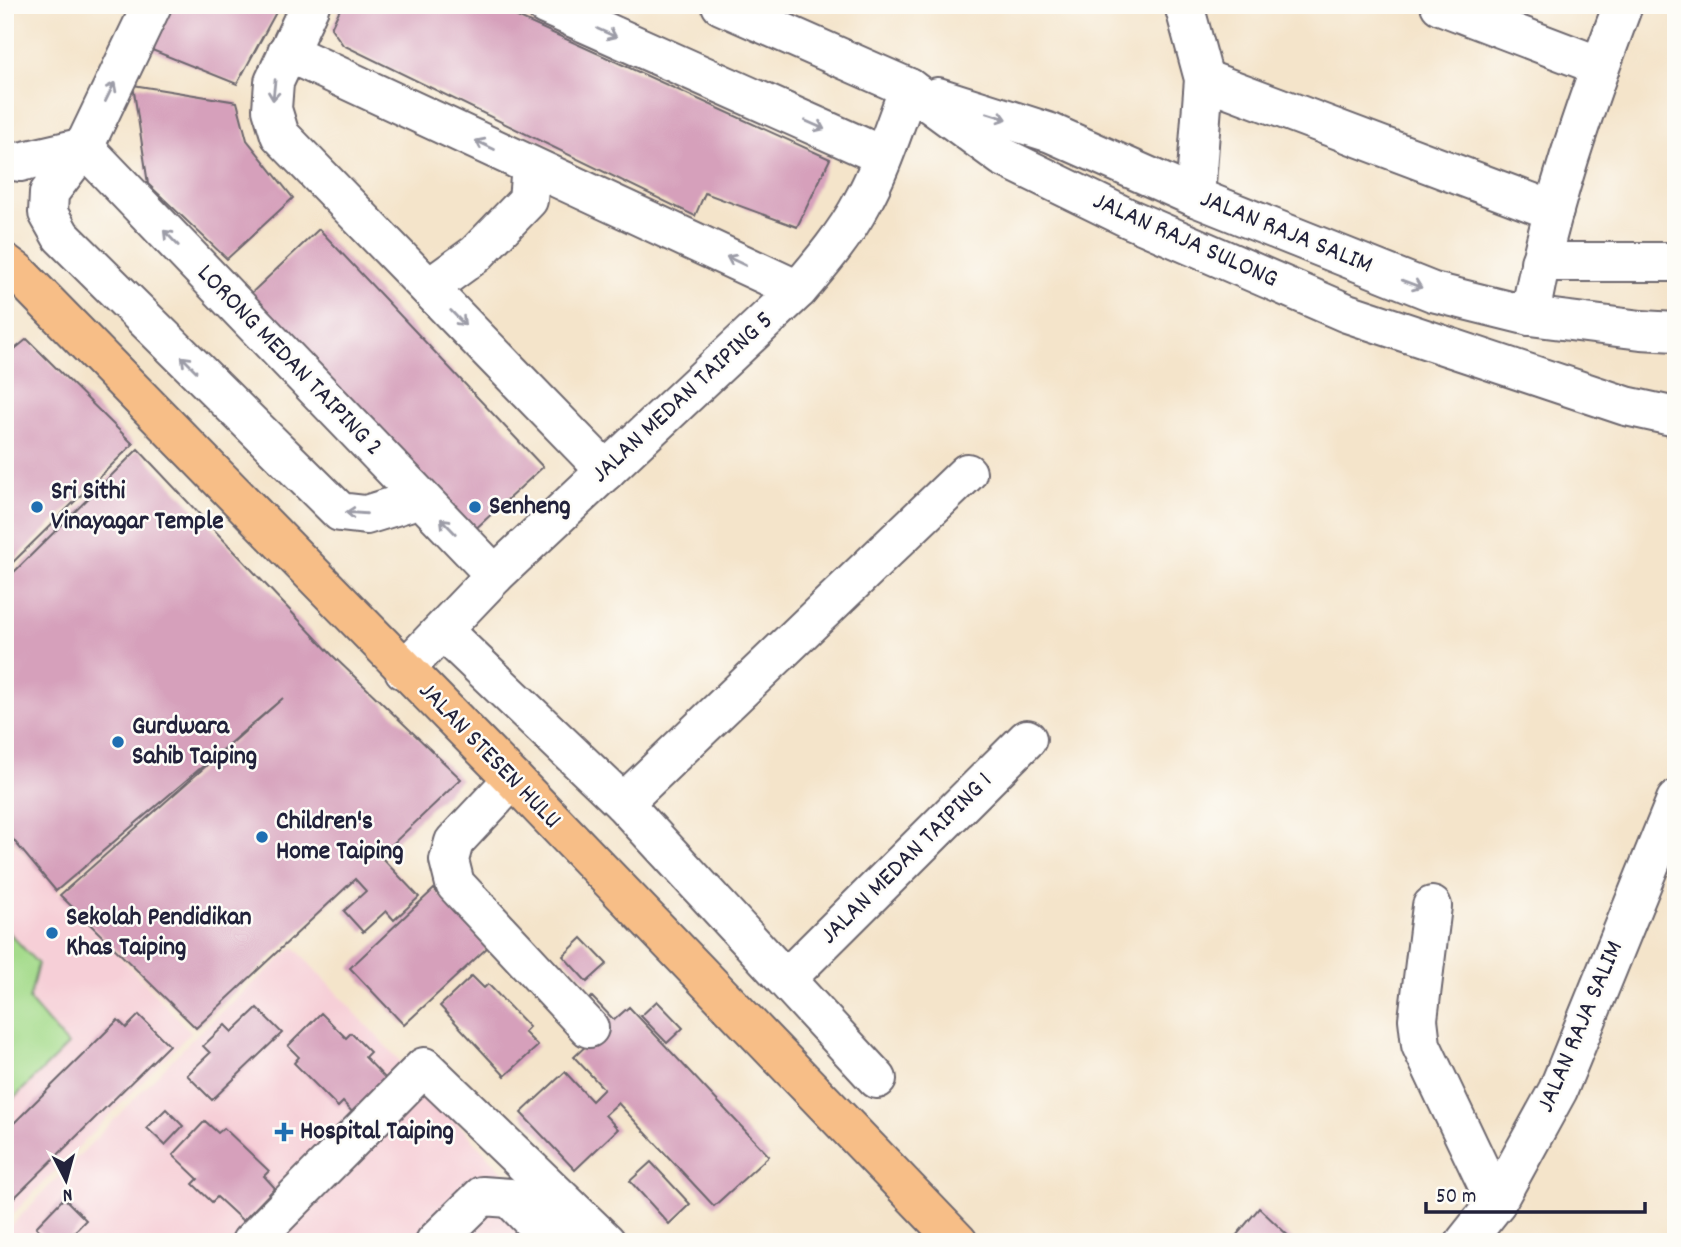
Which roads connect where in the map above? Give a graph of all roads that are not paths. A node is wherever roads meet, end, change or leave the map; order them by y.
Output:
1 (152, 5) edge
2 (310, 5) edge
3 (545, 5) edge
4 (721, 5) edge
5 (1184, 5) edge
6 (1440, 5) edge
7 (1623, 5) edge
8 (287, 52) junction
9 (1600, 66) junction
10 (1203, 79) junction
11 (909, 88) junction
12 (84, 147) junction
13 (884, 156) junction
14 (5, 160) edge
15 (531, 166) junction
16 (1195, 197) junction
17 (1554, 211) junction
18 (1540, 261) junction
19 (9, 262) edge
20 (1676, 262) edge
21 (429, 288) junction
22 (798, 289) junction
23 (1530, 316) junction
24 (1676, 332) edge
25 (1676, 416) edge
26 (606, 471) junction
27 (967, 473) dead end
28 (421, 498) junction
29 (495, 575) junction
30 (443, 631) junction
31 (404, 670) junction
32 (1027, 739) dead end
33 (513, 779) junction
34 (1676, 800) edge
35 (623, 803) junction
36 (1432, 906) dead end
37 (787, 978) junction
38 (589, 1028) dead end
39 (877, 1079) dead end
40 (1496, 1203) junction
41 (251, 1242) edge
42 (435, 1242) edge
43 (553, 1242) edge
44 (606, 1242) edge
45 (958, 1242) edge
46 (1465, 1242) edge

12 -> 1 street
2 - 8 street
3 -> 13 street
4 - 11 street, JALAN RAJA SULONG
5 - 10 street
6 - 9 street
7 - 9 street
15 -> 8 street
8 -> 21 street
9 - 17 street
10 - 16 street
10 - 17 street
11 - 13 street, JALAN MEDAN TAIPING 5
11 -> 16 street, JALAN RAJA SALIM
11 - 25 street, JALAN RAJA SULONG
12 - 14 street
28 -> 12 street, LORONG MEDAN TAIPING 2
28 -> 12 street
13 - 22 street, JALAN MEDAN TAIPING 5
15 - 21 street
22 -> 15 street
16 -> 23 street, JALAN RAJA SALIM
17 - 18 street
18 - 20 street
18 - 23 street
19 - 31 main road, JALAN STESEN HULU
21 -> 26 street
22 - 26 street, JALAN MEDAN TAIPING 5
23 - 24 street, JALAN RAJA SALIM
26 - 29 street, JALAN MEDAN TAIPING 5
27 - 35 street
29 -> 28 street, LORONG MEDAN TAIPING 2
29 - 30 street, JALAN MEDAN TAIPING 5
30 - 31 street, JALAN MEDAN TAIPING 5
30 - 35 street
31 - 33 main road, JALAN STESEN HULU
32 - 37 street, JALAN MEDAN TAIPING 1
33 - 38 street
33 - 45 main road, JALAN STESEN HULU
34 - 40 street, JALAN RAJA SALIM
35 - 37 street
36 - 40 street
37 - 39 street
40 - 46 street, JALAN RAJA SALIM
41 - 44 street
42 - 43 street

